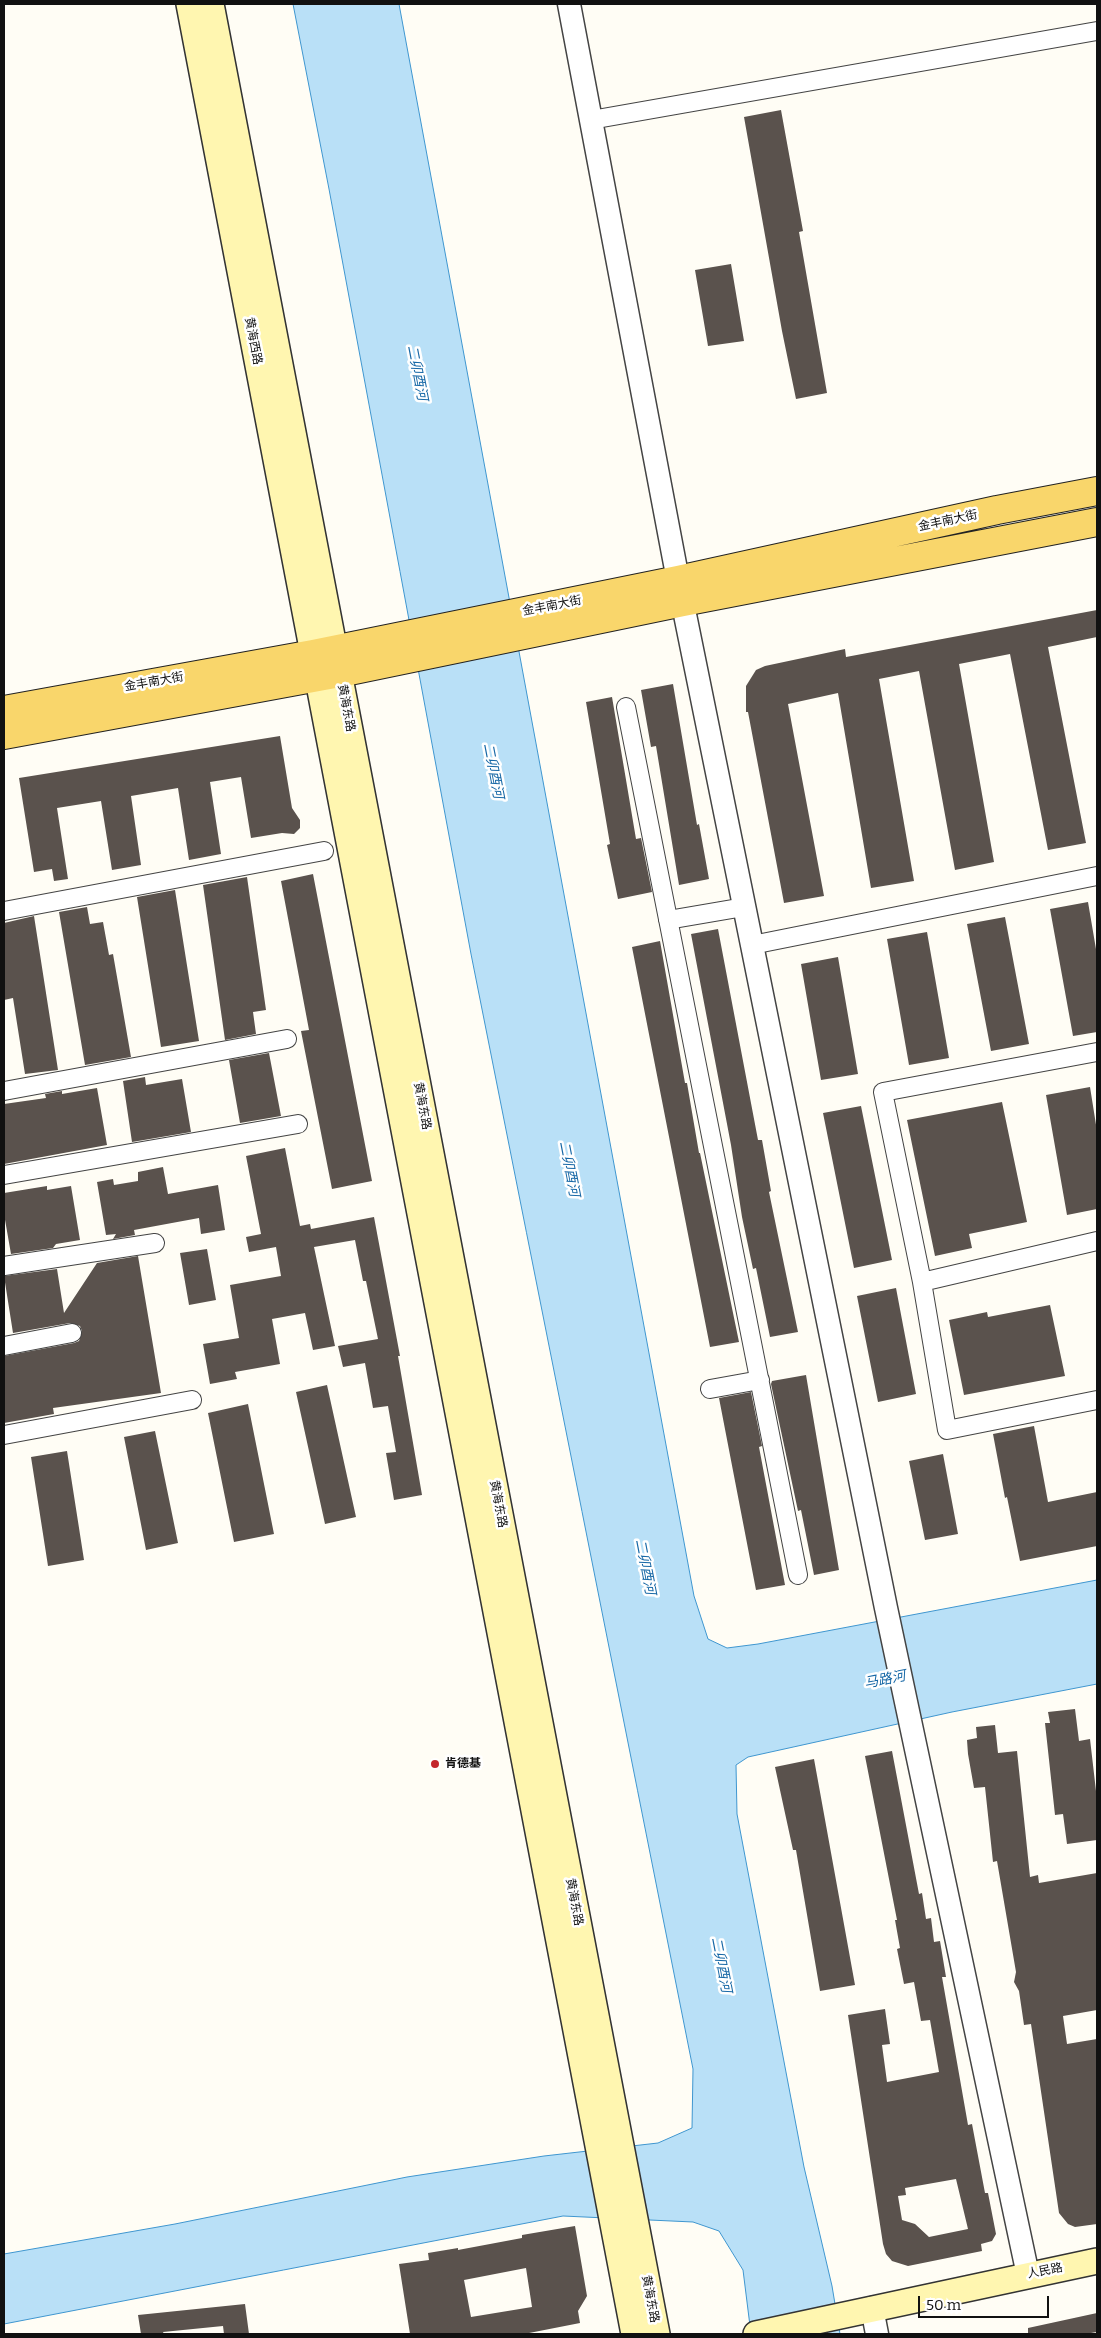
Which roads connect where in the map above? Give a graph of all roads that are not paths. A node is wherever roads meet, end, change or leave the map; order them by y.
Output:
1 (189, 4) edge
2 (211, 4) edge
3 (569, 4) edge
4 (1097, 31) edge
5 (591, 120) junction
6 (1097, 491) edge
7 (1097, 522) edge
8 (681, 591) junction
9 (327, 663) junction
10 (626, 708) dead end
11 (4, 710) edge
12 (4, 735) edge
13 (324, 851) dead end
14 (1097, 876) edge
15 (744, 907) junction
16 (4, 911) edge
17 (668, 920) junction
18 (752, 945) junction
19 (287, 1040) dead end
20 (1097, 1052) edge
21 (4, 1091) edge
22 (298, 1124) dead end
23 (4, 1175) edge
24 (1097, 1241) edge
25 (155, 1243) dead end
26 (4, 1266) edge
27 (922, 1282) junction
28 (72, 1333) dead end
29 (4, 1346) edge
30 (760, 1380) junction
31 (710, 1389) dead end
32 (192, 1400) dead end
33 (1097, 1400) edge
34 (4, 1435) edge
35 (798, 1575) dead end
36 (625, 2229) junction
37 (1097, 2261) edge
38 (1028, 2275) junction
39 (1097, 2275) edge
40 (848, 2320) junction
41 (875, 2321) edge
42 (634, 2334) edge
43 (656, 2334) edge
44 (756, 2334) edge
45 (817, 2334) edge

1 - 9 main road, 黄海西路
2 - 9 main road, 黄海西路
3 - 5 street
4 - 5 street
5 - 8 street
6 - 8 main road, 金丰南大街
7 - 8 main road, 金丰南大街
8 - 9 main road, 金丰南大街
8 - 15 street
9 - 11 main road, 金丰南大街
9 - 12 main road, 金丰南大街
9 - 36 main road, 黄海东路
10 - 17 street
13 - 16 street
14 - 18 street
15 - 17 street
15 - 18 street
17 - 30 street
18 - 38 street
19 - 21 street
20 - 27 street
22 - 23 street
24 - 27 street
25 - 26 street
27 - 33 street
28 - 29 street
30 - 31 street
30 - 35 street
32 - 34 street
36 - 42 main road, 黄海东路
36 - 43 main road, 黄海东路
37 - 38 main road, 人民路
38 - 41 main road, 人民路
39 - 41 main road, 人民路
40 - 41 main road, 人民路
40 - 44 main road
40 - 45 main road

